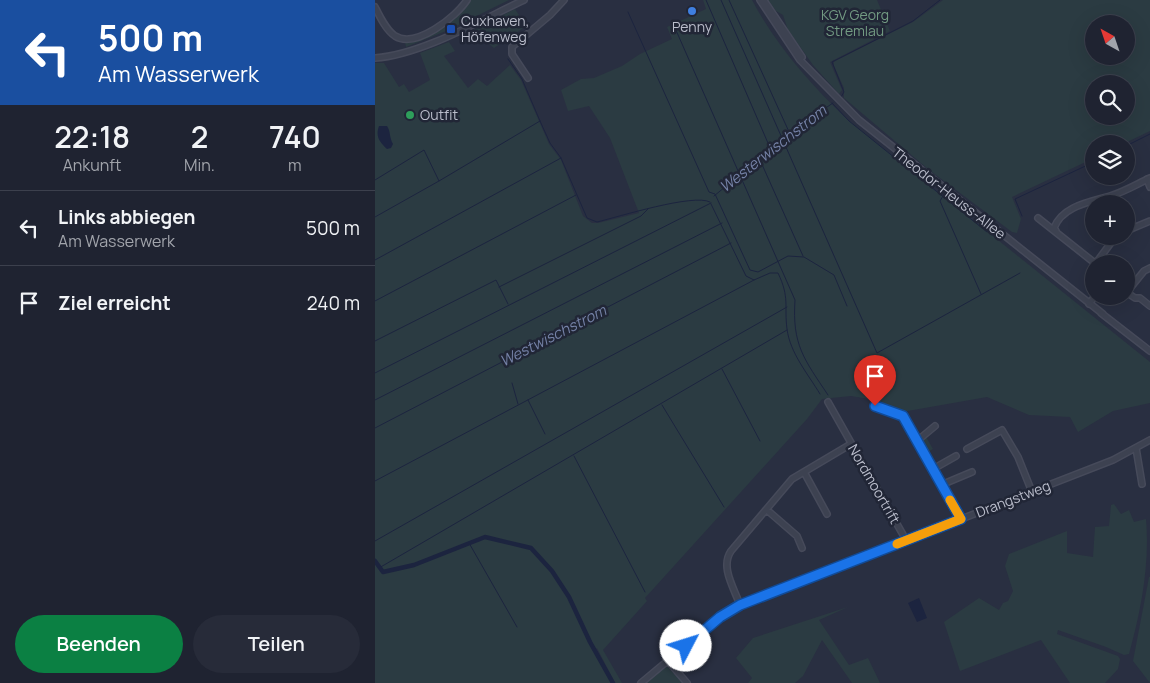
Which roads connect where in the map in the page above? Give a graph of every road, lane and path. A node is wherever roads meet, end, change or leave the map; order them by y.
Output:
1 (467, 0) edge
2 (524, 0) edge
3 (564, 0) edge
4 (762, 0) edge
5 (375, 7) edge
6 (375, 58) edge
7 (528, 78) dead end
8 (1148, 179) edge
9 (1150, 187) edge
10 (1038, 218) dead end
11 (1150, 221) edge
12 (1135, 227) edge
13 (1056, 231) junction
14 (1086, 255) edge
15 (1150, 268) edge
16 (1135, 282) edge
17 (1135, 298) edge
18 (1085, 300) edge
19 (1091, 305) edge
20 (1150, 306) edge
21 (1150, 351) edge
22 (827, 402) dead end
23 (875, 406) dead end
24 (935, 426) dead end
25 (1150, 440) edge
26 (917, 441) junction
27 (851, 444) junction
28 (1137, 448) junction
29 (967, 449) dead end
30 (956, 456) dead end
31 (933, 469) junction
32 (804, 472) junction
33 (972, 472) dead end
34 (1142, 484) dead end
35 (941, 485) junction
36 (1032, 492) junction
37 (767, 510) junction
38 (827, 514) dead end
39 (961, 519) junction
40 (907, 540) junction
41 (802, 548) dead end
42 (740, 605) junction
43 (668, 661) junction
44 (641, 683) edge
45 (687, 683) edge

1 - 5 street
2 - 6 street
3 - 7 street
4 - 18 street, Theodor-Heuss-Allee
8 - 9 street
8 - 13 street
10 - 13 street
11 - 12 street
13 - 14 street
15 - 16 street
17 - 20 street
19 - 21 street, Theodor-Heuss-Allee
22 - 27 street, Nordmoortrift
23 - 26 street
24 - 26 street
25 - 28 street, Drangstweg
26 - 31 street
27 - 32 street
27 - 40 street, Nordmoortrift
28 - 34 street
28 - 36 street, Drangstweg
29 - 36 street
30 - 31 street
31 - 35 street
32 - 37 street
32 - 38 street
33 - 35 street
35 - 39 street
36 - 39 street, Drangstweg
37 - 41 street
37 - 42 street
39 - 40 street, Drangstweg
40 - 42 street, Drangstweg
42 - 43 street, Drangstweg
43 - 44 street, Drangstweg
43 - 45 street

